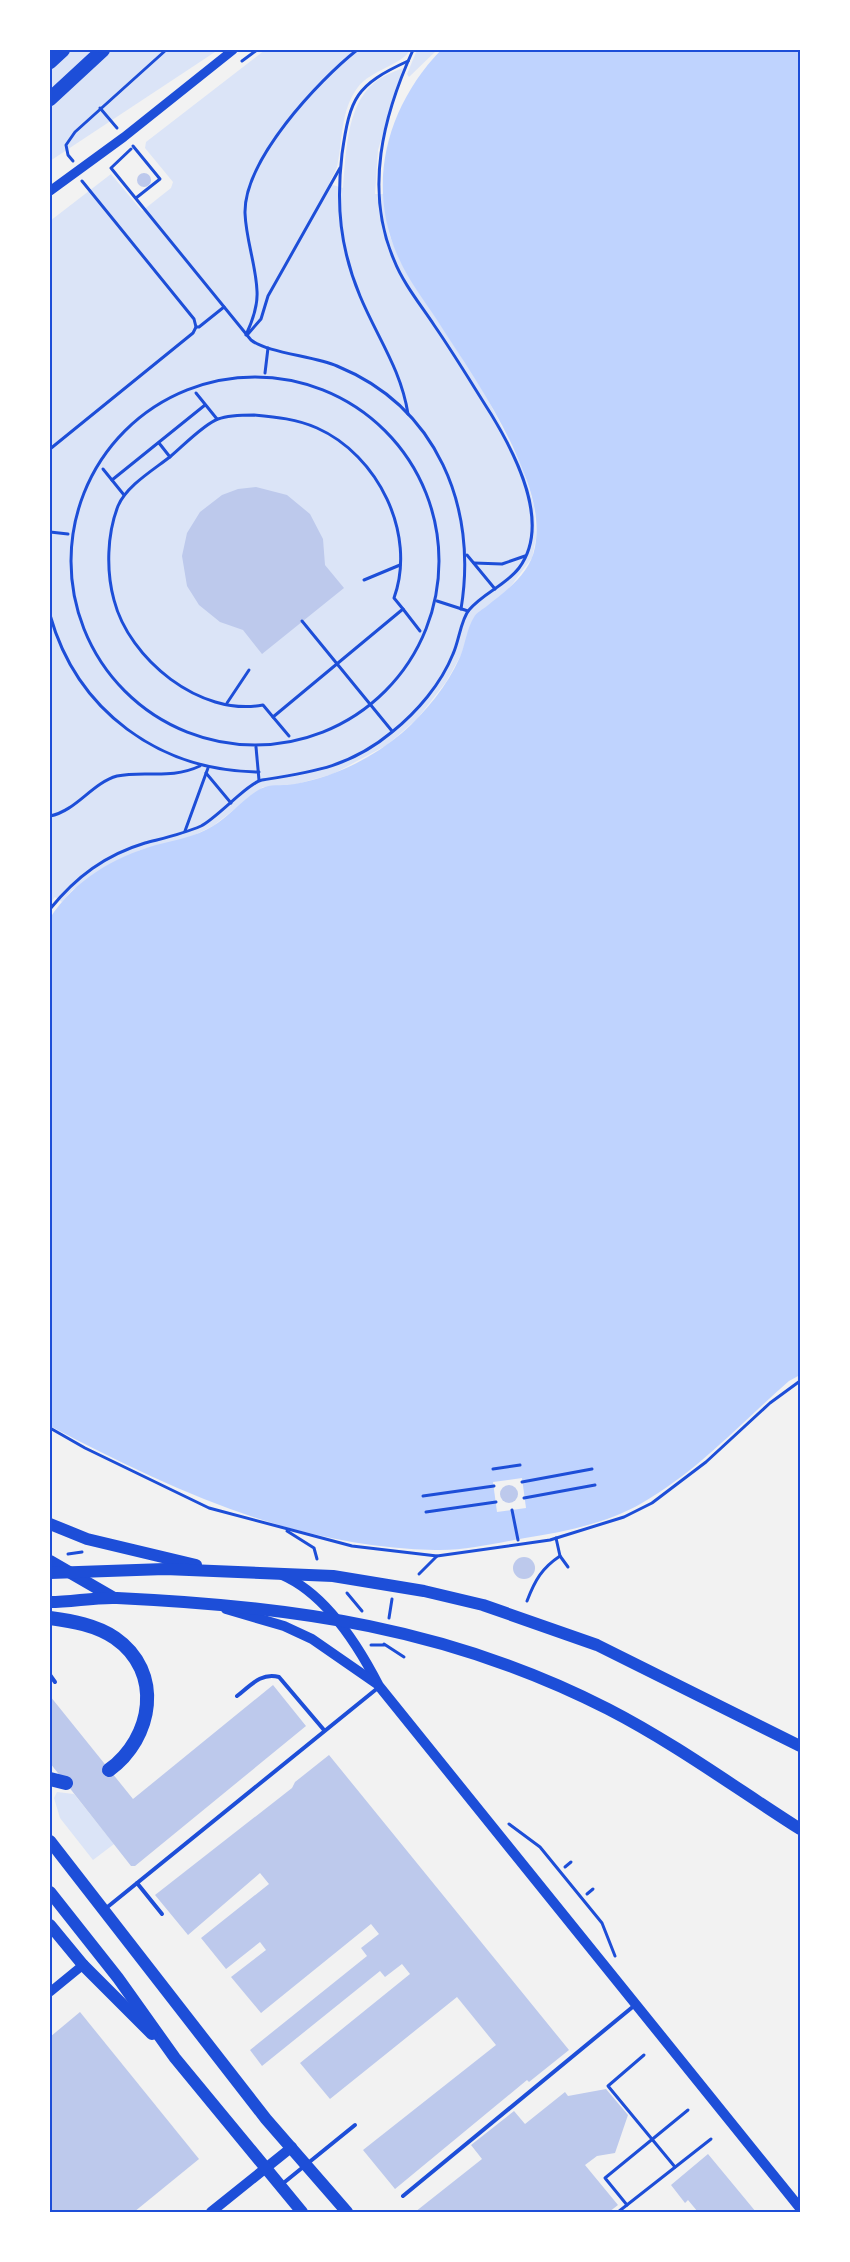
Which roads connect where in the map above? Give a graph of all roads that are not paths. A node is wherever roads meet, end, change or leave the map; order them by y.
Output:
1 (63, 50) edge
2 (103, 50) edge
3 (233, 50) edge
4 (50, 62) edge
5 (50, 99) edge
6 (50, 191) edge
7 (50, 1524) edge
8 (50, 1561) edge
9 (65, 1571) junction
10 (221, 1572) junction
11 (50, 1573) edge
12 (281, 1575) junction
13 (115, 1598) junction
14 (50, 1602) edge
15 (216, 1606) junction
16 (50, 1618) edge
17 (334, 1619) junction
18 (50, 1675) edge
19 (55, 1682) dead end
20 (379, 1686) junction
21 (237, 1696) dead end
22 (324, 1730) junction
23 (801, 1746) edge
24 (109, 1770) dead end
25 (50, 1779) edge
26 (66, 1783) dead end
27 (801, 1829) edge
28 (50, 1841) edge
29 (137, 1883) junction
30 (50, 1892) edge
31 (103, 1910) junction
32 (162, 1914) dead end
33 (50, 1925) edge
34 (83, 1965) junction
35 (50, 1992) edge
36 (636, 2004) junction
37 (175, 2058) junction
38 (355, 2125) dead end
39 (292, 2146) junction
40 (307, 2163) junction
41 (266, 2168) junction
42 (280, 2185) junction
43 (403, 2196) dead end
44 (801, 2208) edge
45 (211, 2212) edge
46 (302, 2212) edge
47 (347, 2212) edge

1 - 4 highway
2 - 5 highway
3 - 6 street
7 - 10 main road
8 - 9 main road
9 - 10 main road
9 - 11 main road
9 - 13 main road
10 - 12 main road
12 - 17 main road
12 - 23 main road
13 - 14 main road
13 - 15 main road
15 - 17 main road
15 - 20 main road
16 - 24 highway
17 - 20 main road
17 - 27 main road
18 - 19 lane
20 - 22 lane
20 - 36 main road
21 - 22 lane
22 - 29 lane
25 - 26 highway
28 - 31 main road
29 - 31 lane
29 - 32 lane
30 - 37 main road
31 - 39 main road
33 - 34 main road
34 - 35 street
34 - 37 main road
36 - 43 lane
36 - 44 main road
37 - 41 main road
38 - 40 lane
39 - 40 main road
39 - 41 main road
40 - 42 lane
40 - 47 main road
41 - 42 main road
41 - 45 main road
42 - 46 main road

